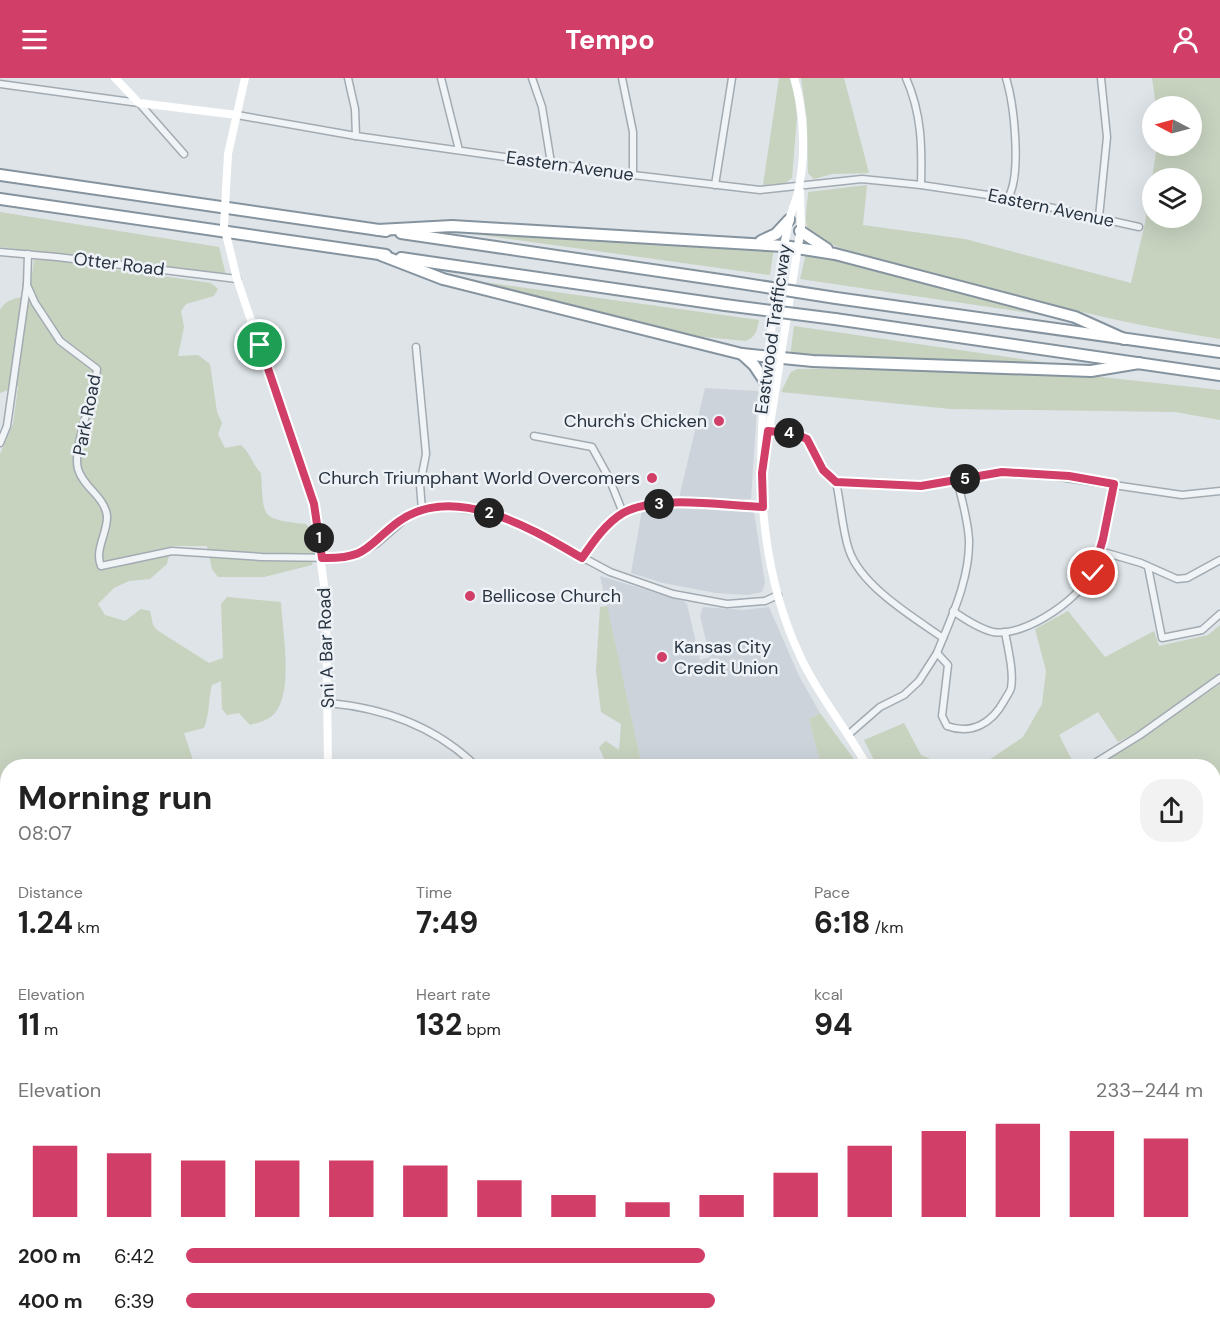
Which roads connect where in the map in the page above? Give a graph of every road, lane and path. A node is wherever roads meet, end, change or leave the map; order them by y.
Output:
1 (115, 78) edge
2 (245, 78) edge
3 (348, 78) edge
4 (441, 78) edge
5 (532, 78) edge
6 (622, 78) edge
7 (794, 78) edge
8 (906, 78) edge
9 (1006, 78) edge
10 (1101, 78) edge
11 (730, 79) edge
12 (0, 84) edge
13 (138, 103) junction
14 (237, 115) junction
15 (356, 136) junction
16 (459, 150) junction
17 (184, 154) dead end
18 (550, 163) junction
19 (0, 175) edge
20 (633, 176) junction
21 (715, 185) junction
22 (921, 185) junction
23 (799, 188) junction
24 (1008, 198) junction
25 (0, 199) edge
26 (1099, 217) junction
27 (789, 220) junction
28 (1139, 227) dead end
29 (378, 230) junction
30 (800, 231) junction
31 (759, 242) junction
32 (784, 246) junction
33 (798, 248) junction
34 (0, 252) edge
35 (28, 254) junction
36 (835, 254) junction
37 (381, 255) junction
38 (237, 279) junction
39 (27, 285) junction
40 (1124, 339) junction
41 (416, 347) dead end
42 (1220, 352) edge
43 (742, 354) junction
44 (766, 356) junction
45 (781, 358) junction
46 (1139, 363) junction
47 (1220, 375) edge
48 (764, 380) junction
49 (768, 431) junction
50 (534, 436) dead end
51 (0, 443) edge
52 (762, 473) junction
53 (957, 480) junction
54 (836, 482) junction
55 (1114, 484) junction
56 (1220, 491) edge
57 (763, 507) junction
58 (422, 510) junction
59 (623, 513) junction
60 (1100, 551) junction
61 (322, 558) junction
62 (582, 558) junction
63 (1220, 560) edge
64 (1148, 567) junction
65 (778, 595) junction
66 (953, 611) junction
67 (1220, 614) edge
68 (1005, 632) junction
69 (943, 638) junction
70 (937, 653) junction
71 (1220, 678) edge
72 (328, 703) junction
73 (849, 734) junction
74 (328, 759) edge
75 (467, 759) edge
76 (863, 759) edge
77 (1101, 759) edge

1 - 13 main road
2 - 14 main road, Sni A Bar Road
3 - 15 street
4 - 16 street
5 - 18 street
6 - 20 street
7 - 23 main road, Eastwood Trafficway
8 - 22 street
9 - 24 street
10 - 26 street
11 - 21 street
12 - 13 street, Eastern Avenue
13 - 14 main road, Eastern Avenue
13 - 17 street
14 - 15 street, Eastern Avenue
14 - 38 main road, Sni A Bar Road, bridge
15 - 16 street, Eastern Avenue
16 - 18 street, Eastern Avenue
18 - 20 street, Eastern Avenue
19 - 29 highway
20 - 21 street, Eastern Avenue
21 - 23 street, Eastern Avenue
22 - 23 street, Eastern Avenue
22 - 24 street, Eastern Avenue
23 - 27 main road, Eastwood Trafficway
23 - 30 main road, Eastwood Trafficway
24 - 26 street, Eastern Avenue
25 - 37 highway
26 - 28 street, Eastern Avenue
27 - 31 highway
27 - 32 main road, Eastwood Trafficway
29 - 31 highway
29 - 40 highway, bridge
30 - 33 main road, Eastwood Trafficway
30 - 36 highway
31 - 32 highway
32 - 33 highway
32 - 44 main road, Eastwood Trafficway
33 - 36 highway
33 - 45 main road, Eastwood Trafficway
34 - 35 street, Otter Road
35 - 38 street, Otter Road
35 - 39 street
36 - 40 highway
37 - 43 highway
37 - 46 highway, bridge
38 - 61 main road, Sni A Bar Road
39 - 51 street
39 - 61 street, Park Road
40 - 42 highway
41 - 58 street
43 - 44 highway
43 - 48 highway
44 - 45 highway
44 - 48 main road, Eastwood Trafficway
45 - 46 highway
45 - 49 main road, Eastwood Trafficway
46 - 47 highway
48 - 52 main road, Eastwood Trafficway
49 - 52 main road, Eastwood Trafficway
49 - 54 street
50 - 59 street
52 - 57 main road, Eastwood Trafficway
53 - 54 street
53 - 55 street
53 - 66 street
54 - 69 street
55 - 56 street
55 - 60 street
57 - 59 street
57 - 65 main road, Eastwood Trafficway
58 - 61 street
58 - 62 street
59 - 62 street
60 - 64 street
60 - 68 street
61 - 72 main road, Sni A Bar Road
62 - 65 street
63 - 64 street
64 - 67 street
65 - 73 main road, Eastwood Trafficway
66 - 68 street
66 - 69 street
68 - 70 street
69 - 70 street
70 - 73 street
71 - 77 street
72 - 74 main road, Sni A Bar Road
72 - 75 street
73 - 76 main road, Eastwood Trafficway

